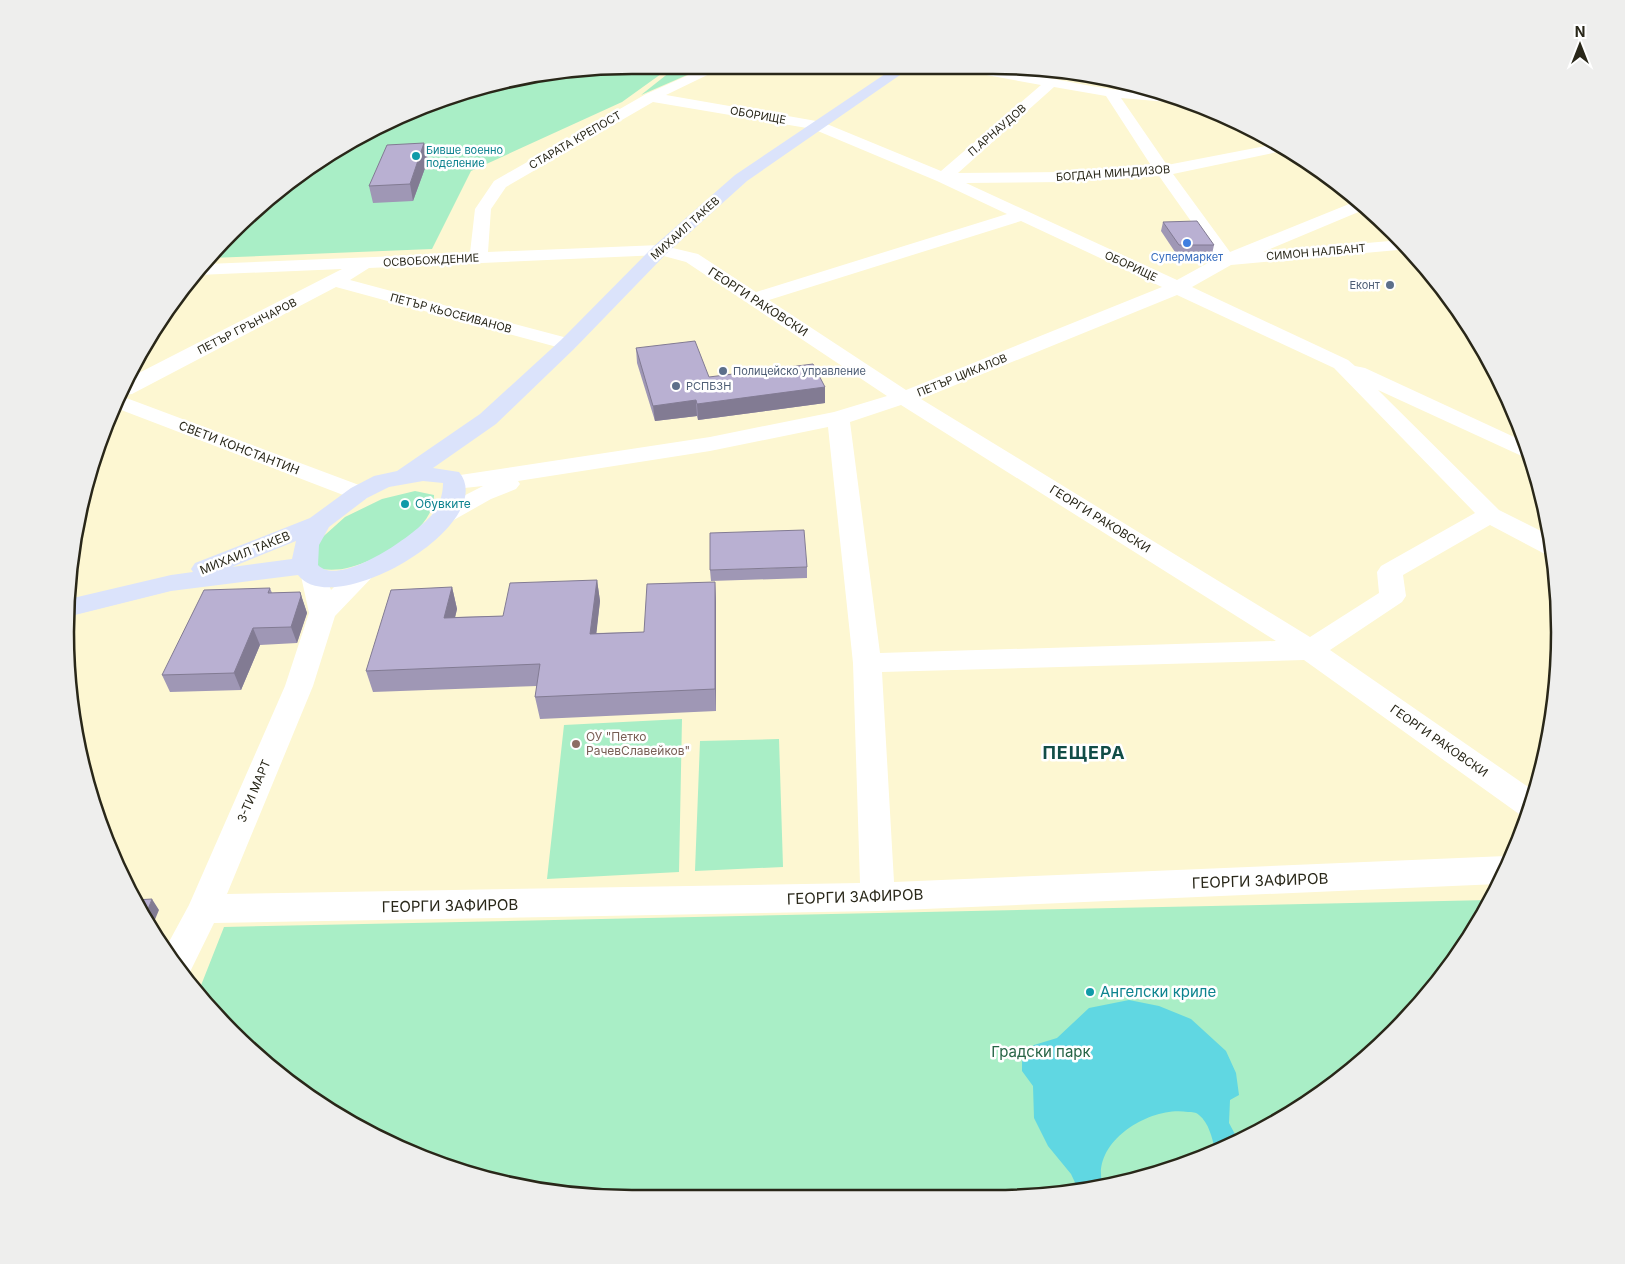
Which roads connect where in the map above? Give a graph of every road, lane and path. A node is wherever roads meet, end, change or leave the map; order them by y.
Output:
1 (702, 74) edge
2 (894, 74) edge
3 (1008, 74) edge
4 (1052, 82) junction
5 (1111, 93) junction
6 (1139, 94) edge
7 (652, 97) junction
8 (816, 125) junction
9 (1272, 149) edge
10 (1163, 171) junction
11 (942, 178) junction
12 (1355, 207) edge
13 (1021, 214) junction
14 (1395, 245) edge
15 (660, 250) junction
16 (479, 258) junction
17 (1227, 260) junction
18 (369, 263) junction
19 (207, 270) edge
20 (333, 281) junction
21 (1177, 288) junction
22 (754, 299) junction
23 (568, 344) junction
24 (1341, 364) junction
25 (131, 386) edge
26 (904, 398) junction
27 (123, 403) edge
28 (838, 418) junction
29 (488, 419) junction
30 (1520, 448) edge
31 (537, 472) junction
32 (406, 476) junction
33 (453, 480) junction
34 (359, 494) junction
35 (1490, 514) junction
36 (443, 516) junction
37 (319, 523) junction
38 (1544, 543) edge
39 (366, 570) junction
40 (309, 571) junction
41 (171, 583) junction
42 (75, 606) edge
43 (323, 613) junction
44 (1310, 650) junction
45 (867, 663) junction
46 (1525, 801) edge
47 (1498, 870) edge
48 (878, 897) junction
49 (204, 909) junction
50 (179, 958) edge

1 - 7 street, СТАРАТА КРЕПОСТ
2 - 8 main road, МИХАИЛ ТАКЕВ
3 - 4 street
4 - 5 street
4 - 11 street, П.АРНАУДОВ
5 - 6 street
5 - 10 street
7 - 8 street, ОБОРИЩЕ
7 - 16 street, СТАРАТА КРЕПОСТ
8 - 11 street, ОБОРИЩЕ
8 - 15 main road, МИХАИЛ ТАКЕВ
9 - 10 street, БОГДАН МИНДИЗОВ
10 - 11 street, БОГДАН МИНДИЗОВ
10 - 17 street
11 - 13 street, ОБОРИЩЕ
12 - 17 street, ПЕТЪР ЦИКАЛОВ
13 - 21 street, ОБОРИЩЕ
13 - 22 street
14 - 17 street, СИМОН НАЛБАНТ
15 - 16 street, ОСВОБОЖДЕНИЕ
15 - 22 street, ГЕОРГИ РАКОВСКИ
15 - 23 main road, МИХАИЛ ТАКЕВ
16 - 18 street, ОСВОБОЖДЕНИЕ
17 - 21 street, ПЕТЪР ЦИКАЛОВ
18 - 19 street, ОСВОБОЖДЕНИЕ
18 - 20 street, ПЕТЪР ГРЪНЧАРОВ
20 - 23 street, ПЕТЪР КЬОСЕИВАНОВ
20 - 25 street, ПЕТЪР ГРЪНЧАРОВ
21 - 24 street, ОБОРИЩЕ
21 - 26 street, ПЕТЪР ЦИКАЛОВ
22 - 26 street, ГЕОРГИ РАКОВСКИ
23 - 29 main road, МИХАИЛ ТАКЕВ
24 - 30 street
24 - 35 street, ОБОРИЩЕ
26 - 28 street, ПЕТЪР ЦИКАЛОВ
26 - 44 street, ГЕОРГИ РАКОВСКИ
27 - 34 street, СВЕТИ КОНСТАНТИН
28 - 31 street, ПЕТЪР ЦИКАЛОВ
28 - 45 street
29 - 32 main road, МИХАИЛ ТАКЕВ
29 - 33 main road, МИХАИЛ ТАКЕВ
31 - 33 street, ПЕТЪР ЦИКАЛОВ
31 - 36 street, ПЕТЪР ЦИКАЛОВ
32 - 33 main road
32 - 34 main road
33 - 36 main road, МИХАИЛ ТАКЕВ
34 - 37 main road
35 - 38 street, ОБОРИЩЕ
35 - 44 street
36 - 39 main road, МИХАИЛ ТАКЕВ
37 - 40 main road
37 - 41 main road, МИХАИЛ ТАКЕВ
39 - 40 main road, МИХАИЛ ТАКЕВ
39 - 43 street
40 - 41 main road, МИХАИЛ ТАКЕВ
40 - 43 street
41 - 42 main road, МИХАИЛ ТАКЕВ
43 - 49 street, 3-ТИ МАРТ
44 - 45 street
44 - 46 street, ГЕОРГИ РАКОВСКИ
45 - 48 street
47 - 48 street, ГЕОРГИ ЗАФИРОВ
48 - 49 street, ГЕОРГИ ЗАФИРОВ
49 - 50 street, 3-ТИ МАРТ

